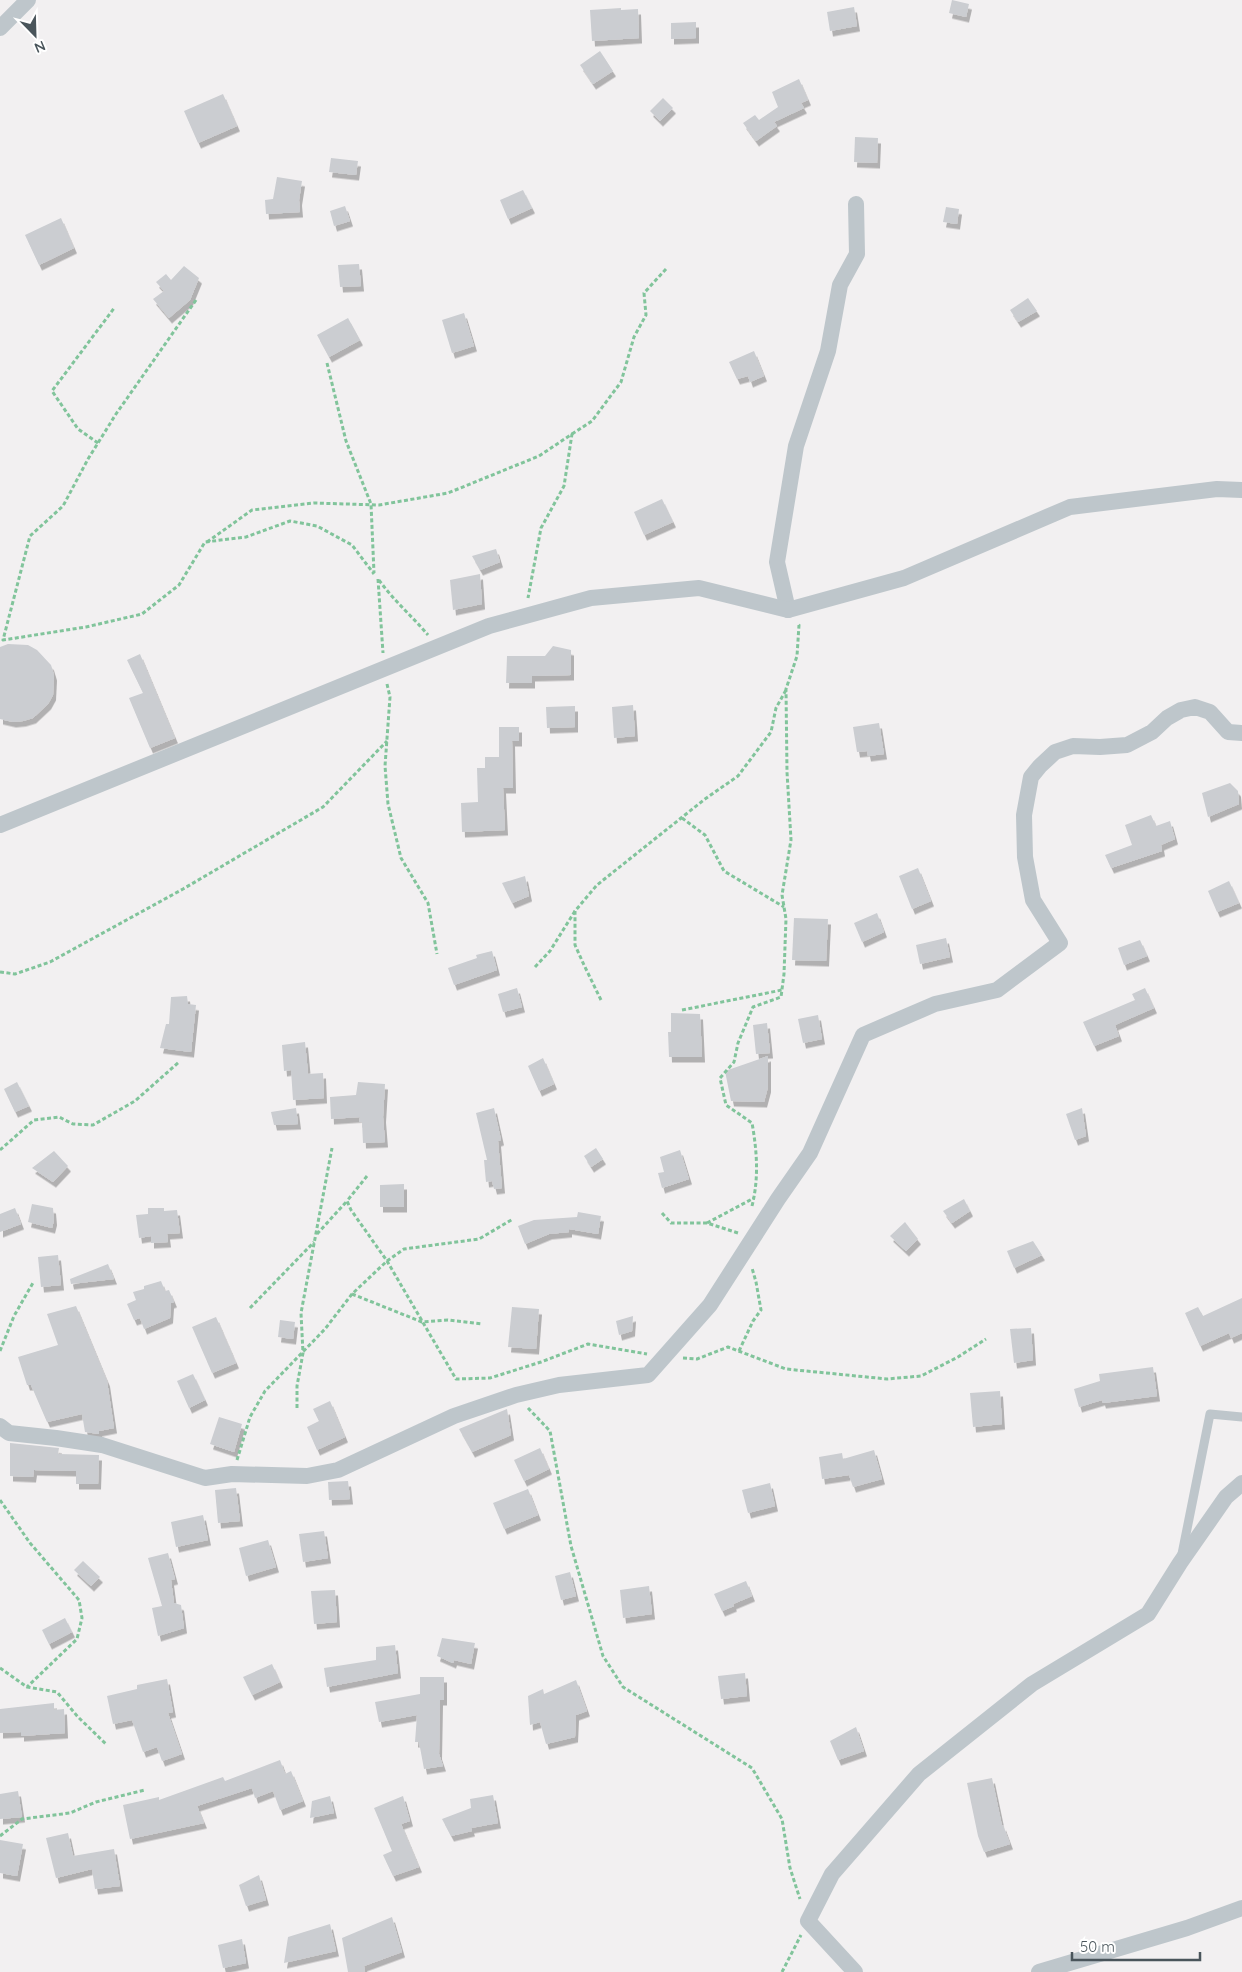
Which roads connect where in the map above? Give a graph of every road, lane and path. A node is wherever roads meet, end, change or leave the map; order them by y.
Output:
1 (28, 0) edge
2 (0, 28) edge
3 (856, 204) dead end
4 (666, 269) dead end
5 (196, 300) dead end
6 (115, 307) dead end
7 (327, 363) dead end
8 (572, 434) junction
9 (98, 443) junction
10 (1242, 490) edge
11 (371, 504) junction
12 (205, 542) junction
13 (374, 574) junction
14 (378, 579) junction
15 (788, 610) junction
16 (526, 616) junction
17 (2, 641) edge
18 (437, 647) junction
19 (385, 668) junction
20 (786, 689) junction
21 (1242, 733) edge
22 (387, 741) junction
23 (682, 818) junction
24 (0, 825) edge
25 (784, 907) junction
26 (575, 911) junction
27 (437, 954) dead end
28 (535, 967) dead end
29 (0, 972) edge
30 (782, 990) junction
31 (602, 1000) dead end
32 (682, 1010) dead end
33 (179, 1062) dead end
34 (332, 1148) dead end
35 (0, 1150) edge
36 (367, 1176) dead end
37 (754, 1198) junction
38 (347, 1201) junction
39 (662, 1213) dead end
40 (751, 1213) dead end
41 (513, 1219) dead end
42 (707, 1223) junction
43 (315, 1241) junction
44 (746, 1249) junction
45 (387, 1261) junction
46 (34, 1281) dead end
47 (352, 1294) junction
48 (250, 1308) dead end
49 (422, 1322) junction
50 (482, 1324) dead end
51 (986, 1339) dead end
52 (0, 1351) edge
53 (739, 1351) junction
54 (303, 1353) junction
55 (664, 1357) junction
56 (516, 1394) junction
57 (297, 1408) dead end
58 (1242, 1417) edge
59 (0, 1426) edge
60 (232, 1474) junction
61 (1242, 1483) edge
62 (0, 1500) edge
63 (1180, 1563) junction
64 (0, 1668) edge
65 (27, 1686) junction
66 (106, 1744) dead end
67 (145, 1790) dead end
68 (0, 1836) edge
69 (1242, 1908) edge
70 (808, 1921) junction
71 (782, 1972) edge
72 (855, 1972) edge
73 (1039, 1972) edge

1 - 2 street
3 - 15 street
4 - 8 path
5 - 9 path
6 - 9 path
7 - 11 path
8 - 11 path
8 - 16 path
9 - 17 path
10 - 15 street
11 - 12 path
11 - 13 path
12 - 13 path
12 - 17 path
13 - 14 path
14 - 18 path
14 - 19 path
15 - 16 street
15 - 20 path
16 - 18 street
18 - 19 street
19 - 22 path
19 - 24 street
20 - 23 path
20 - 25 path
21 - 44 street
22 - 27 path
22 - 29 path
23 - 25 path
23 - 26 path
25 - 30 path
26 - 28 path
26 - 31 path
30 - 32 path
30 - 37 path
33 - 35 path
34 - 43 path
36 - 38 path
37 - 40 path
37 - 42 path
38 - 43 path
38 - 45 path
39 - 42 path
41 - 45 path
42 - 44 path
43 - 48 path
43 - 54 path
44 - 53 path
44 - 55 street
45 - 47 path
45 - 49 path
46 - 52 path
47 - 49 path
47 - 54 path
49 - 50 path
49 - 55 path
51 - 53 path
53 - 55 path
54 - 57 path
54 - 60 path
55 - 56 street
56 - 60 street
56 - 70 path
58 - 63 lane
59 - 60 street
61 - 63 street
62 - 65 path
63 - 70 street
64 - 65 path
65 - 66 path
67 - 68 path
69 - 73 street
70 - 71 path
70 - 72 street

